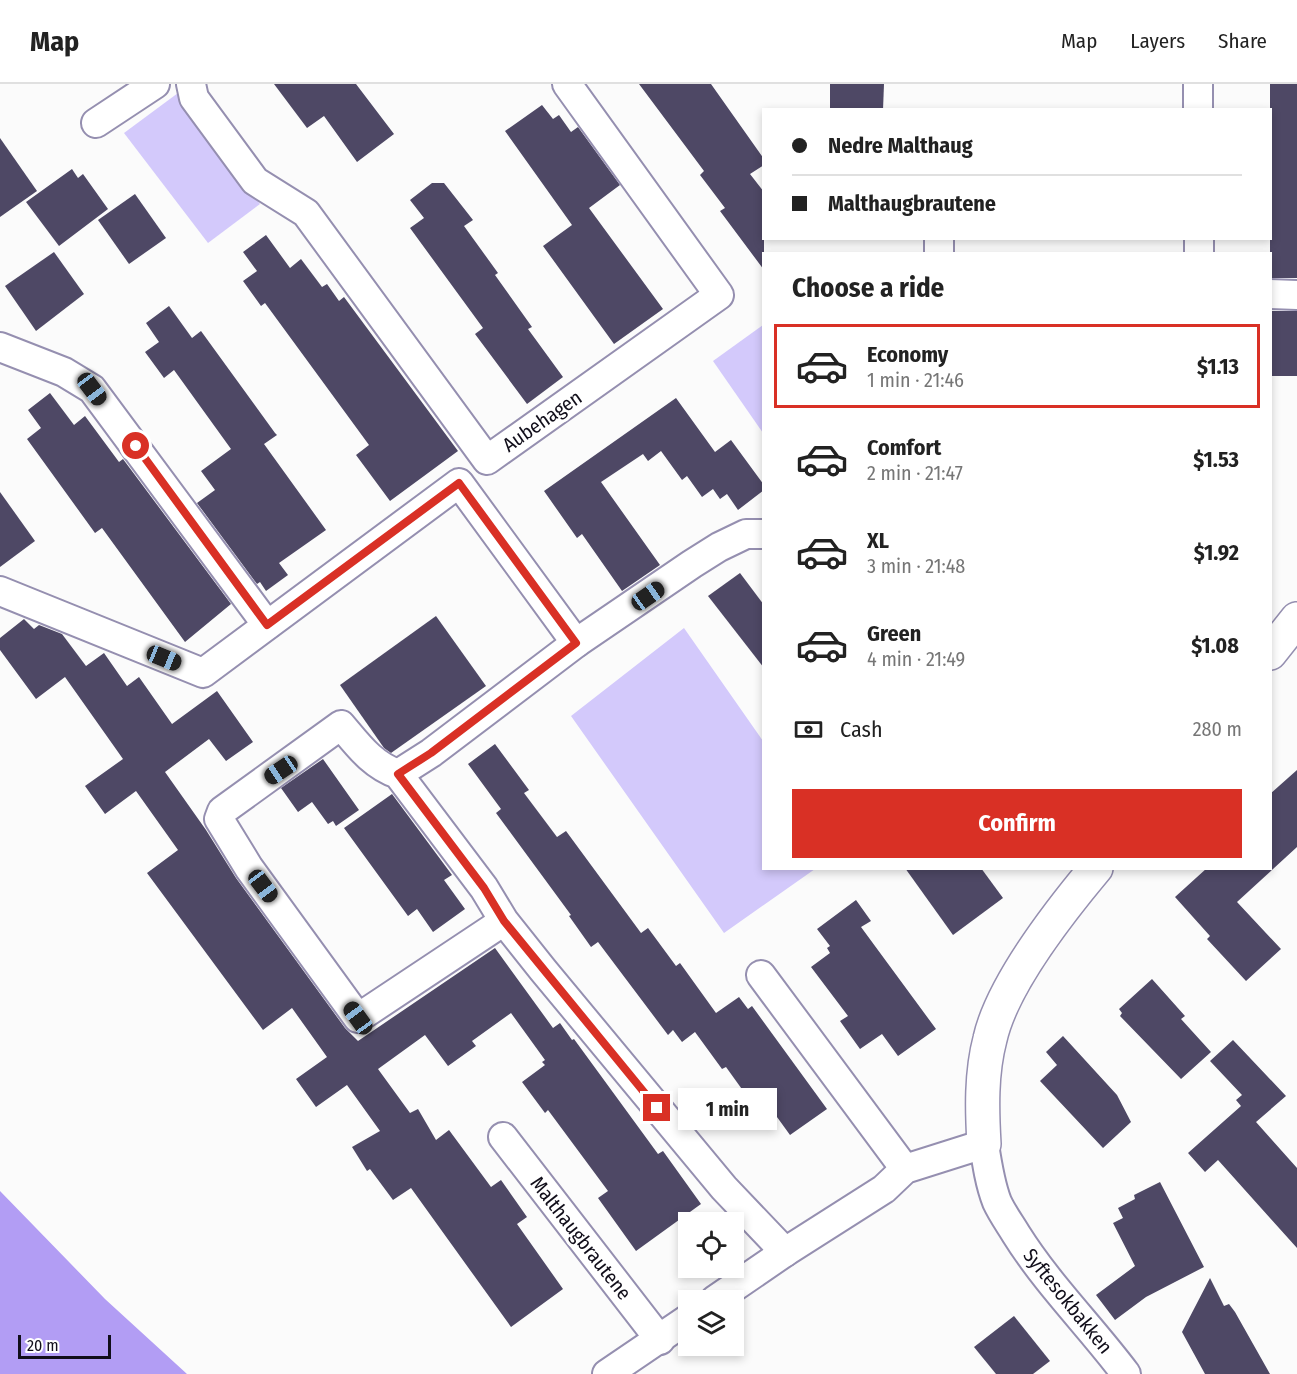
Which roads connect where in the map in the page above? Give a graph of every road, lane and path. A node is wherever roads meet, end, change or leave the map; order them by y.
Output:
1 (155, 84) edge
2 (191, 84) edge
3 (567, 84) edge
4 (1198, 84) edge
5 (1198, 108) edge
6 (96, 123) dead end
7 (1272, 294) edge
8 (1297, 295) edge
9 (0, 347) edge
10 (762, 534) edge
11 (0, 591) edge
12 (1297, 619) edge
13 (267, 625) junction
14 (576, 643) junction
15 (1272, 650) edge
16 (398, 774) junction
17 (1087, 871) edge
18 (504, 921) junction
19 (761, 975) dead end
20 (503, 1137) dead end
21 (984, 1144) junction
22 (905, 1169) junction
23 (785, 1252) junction
24 (730, 1290) edge
25 (678, 1326) edge
26 (660, 1340) junction
27 (607, 1374) edge
28 (1126, 1374) edge

1 - 6 street
2 - 3 street, Aubehagen
4 - 5 street
7 - 8 street
9 - 13 street
10 - 14 street
11 - 13 street
12 - 15 street
13 - 14 street
14 - 16 street
16 - 18 street
16 - 18 street
17 - 21 street, Syftesokbakken
18 - 23 street
19 - 22 street
20 - 26 street, Malthaugbrautene
21 - 22 street
21 - 28 street, Syftesokbakken
22 - 23 street
23 - 24 street
25 - 26 street
26 - 27 street

